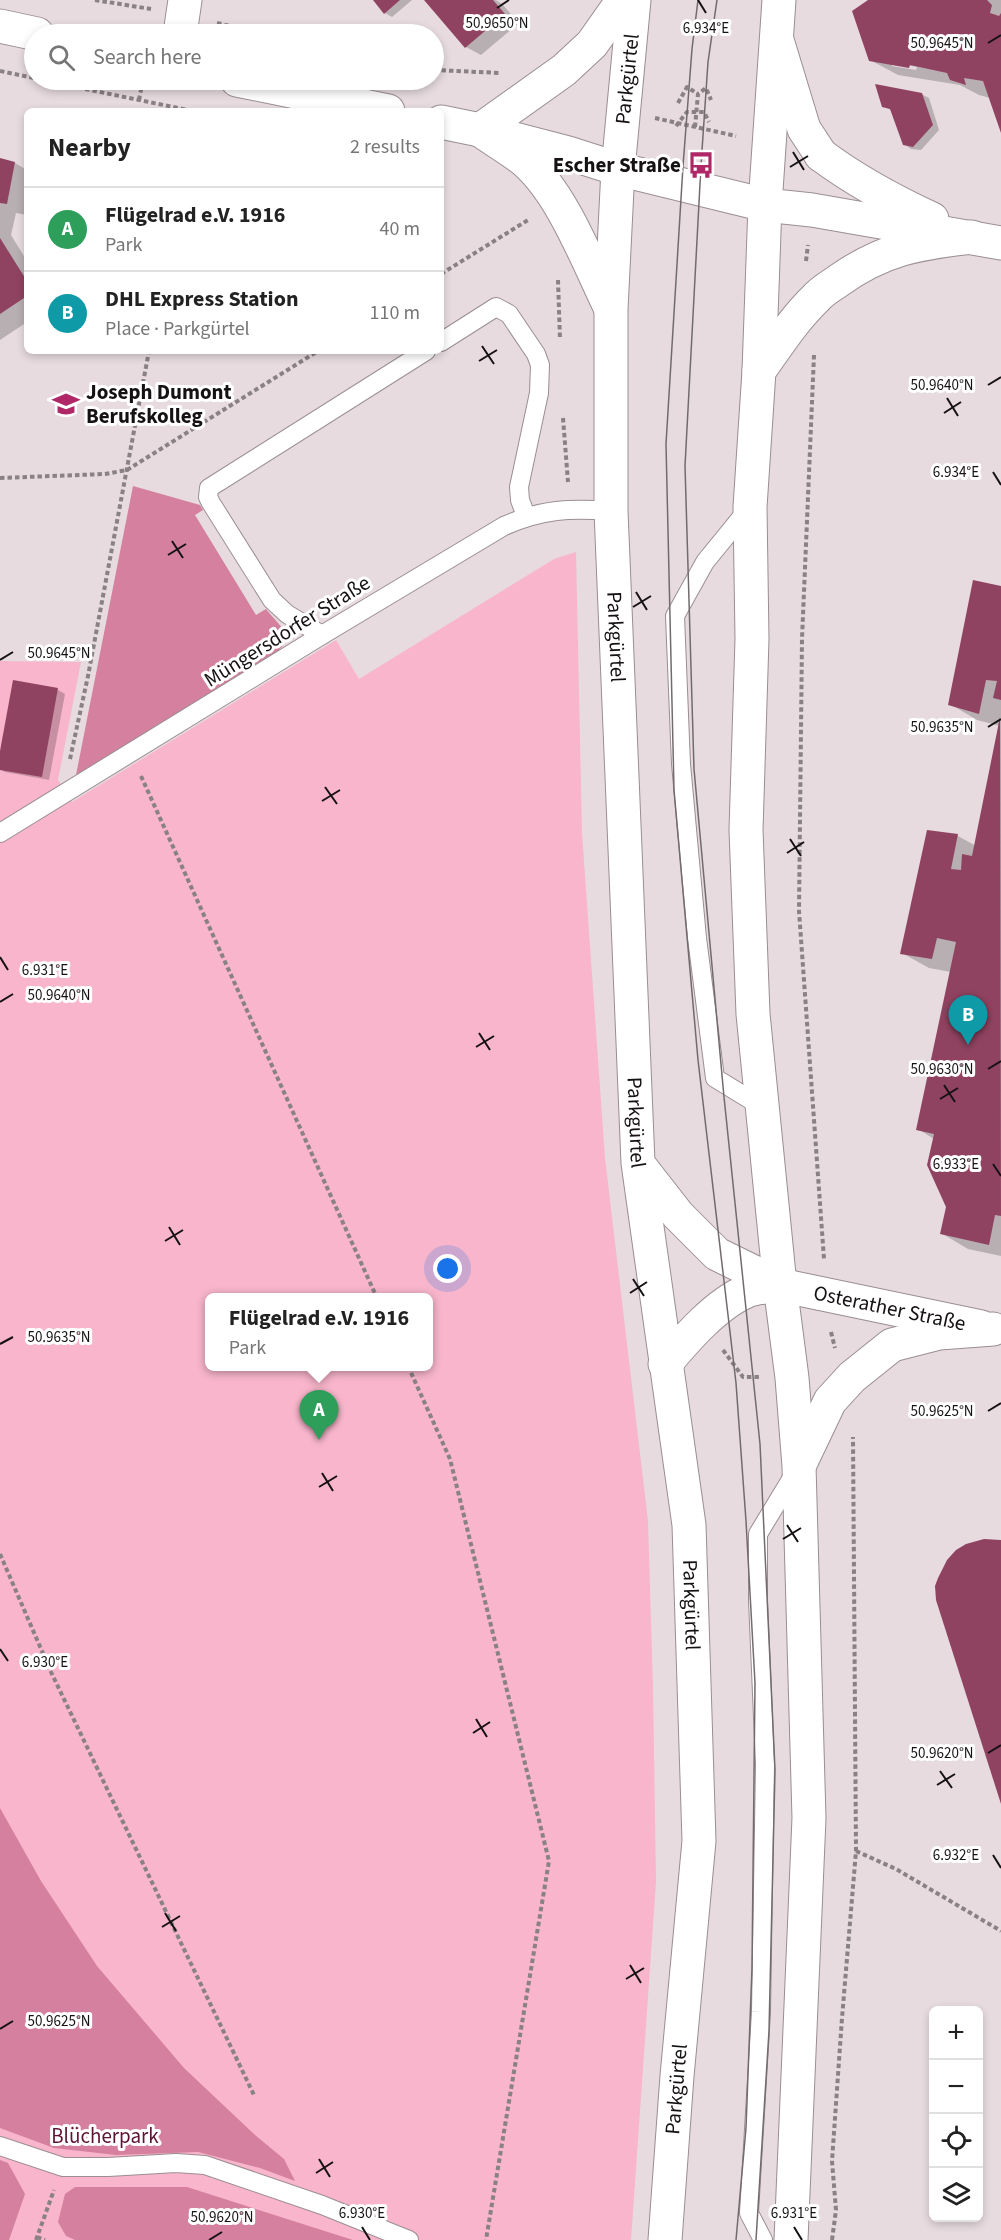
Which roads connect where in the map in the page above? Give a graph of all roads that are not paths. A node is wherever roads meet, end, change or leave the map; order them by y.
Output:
1 (623, 0) edge
2 (634, 0) edge
3 (778, 0) edge
4 (0, 26) edge
5 (24, 31) edge
6 (776, 38) junction
7 (286, 90) edge
8 (373, 108) edge
9 (444, 123) edge
10 (480, 130) junction
11 (618, 169) junction
12 (765, 205) junction
13 (986, 240) edge
14 (611, 309) junction
15 (444, 340) edge
16 (421, 354) edge
17 (759, 370) junction
18 (750, 507) junction
19 (611, 511) junction
20 (526, 516) junction
21 (322, 634) junction
22 (0, 833) edge
23 (764, 1108) junction
24 (638, 1163) junction
25 (780, 1286) junction
26 (997, 1330) edge
27 (665, 1364) junction
28 (799, 1466) junction
29 (0, 2146) edge
30 (668, 2188) junction
31 (409, 2240) edge
32 (665, 2240) edge
33 (688, 2240) edge
34 (763, 2240) edge
35 (790, 2240) edge

1 - 10 main road
2 - 11 main road, Parkgürtel
3 - 6 main road
4 - 5 main road
6 - 12 main road
6 - 13 main road
7 - 8 main road
9 - 10 main road
10 - 11 main road
10 - 14 main road
11 - 12 main road
11 - 14 main road, Parkgürtel
12 - 13 main road
12 - 17 main road
13 - 17 main road
14 - 19 main road, Parkgürtel
15 - 20 lane
16 - 21 lane
17 - 18 main road
18 - 23 main road
18 - 23 lane
19 - 20 lane, Müngersdorfer Straße
19 - 24 main road, Parkgürtel
20 - 21 lane, Müngersdorfer Straße
21 - 22 lane, Müngersdorfer Straße
23 - 25 main road
24 - 25 main road
24 - 27 main road, Parkgürtel
25 - 26 main road, Osterather Straße
25 - 27 main road
25 - 28 main road
26 - 28 main road
27 - 30 main road, Parkgürtel
28 - 34 lane
28 - 35 main road
29 - 31 lane
30 - 32 main road, Parkgürtel
30 - 33 main road

